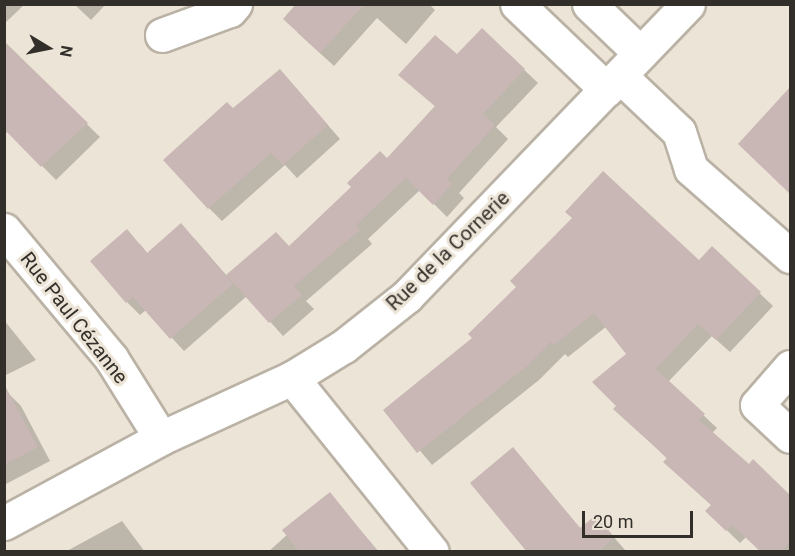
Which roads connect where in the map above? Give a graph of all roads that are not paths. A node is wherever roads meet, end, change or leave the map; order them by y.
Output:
1 (235, 4) edge
2 (517, 4) edge
3 (589, 4) edge
4 (688, 4) edge
5 (162, 35) dead end
6 (622, 73) junction
7 (4, 230) edge
8 (790, 256) edge
9 (790, 367) edge
10 (292, 378) junction
11 (790, 436) edge
12 (161, 438) junction
13 (4, 523) edge
14 (432, 552) edge

1 - 5 street
2 - 6 street
3 - 6 street
4 - 6 street, Rue de la Cornerie
6 - 8 street
6 - 10 street, Rue de la Cornerie
7 - 12 street, Rue Paul Cézanne
9 - 11 street
10 - 12 street, Rue de la Cornerie
10 - 14 street
12 - 13 street, Rue de la Cornerie

